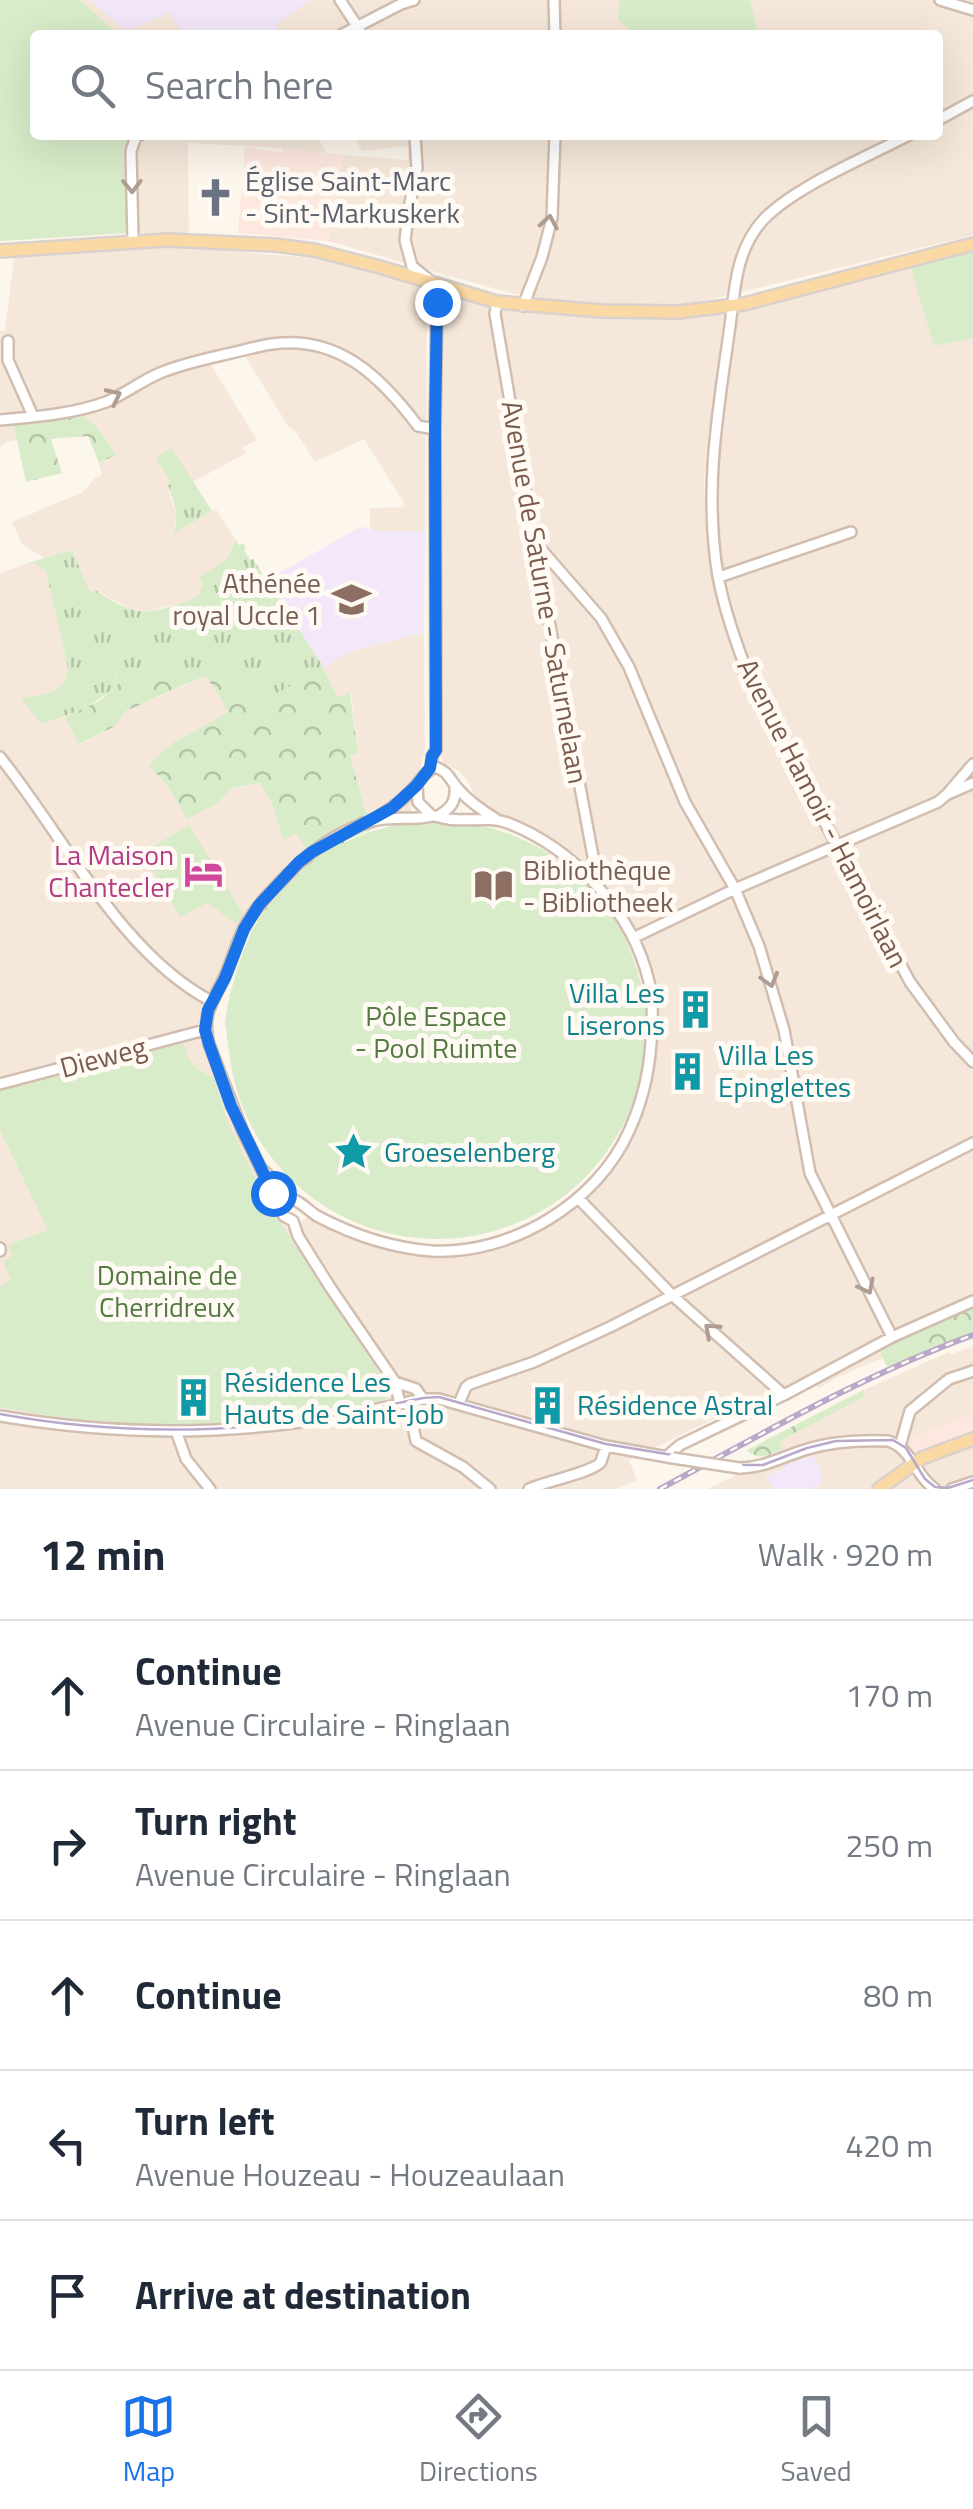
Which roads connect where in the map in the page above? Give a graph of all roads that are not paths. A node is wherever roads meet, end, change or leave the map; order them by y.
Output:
1 (340, 0) edge
2 (414, 0) edge
3 (554, 0) edge
4 (940, 0) edge
5 (973, 10) edge
6 (359, 30) edge
7 (362, 30) edge
8 (555, 30) edge
9 (973, 101) edge
10 (943, 117) edge
11 (135, 140) edge
12 (415, 140) edge
13 (555, 140) edge
14 (900, 140) edge
15 (133, 241) junction
16 (973, 244) edge
17 (0, 251) edge
18 (434, 284) junction
19 (497, 302) junction
20 (524, 306) junction
21 (732, 307) junction
22 (8, 341) dead end
23 (34, 416) junction
24 (0, 420) edge
25 (435, 429) junction
26 (851, 532) dead end
27 (534, 541) junction
28 (718, 577) junction
29 (436, 750) junction
30 (0, 757) edge
31 (430, 768) junction
32 (442, 768) junction
33 (972, 774) edge
34 (416, 786) junction
35 (455, 787) junction
36 (946, 795) junction
37 (435, 816) junction
38 (497, 820) junction
39 (371, 821) junction
40 (838, 846) junction
41 (594, 882) junction
42 (735, 889) junction
43 (633, 938) junction
44 (211, 1001) junction
45 (205, 1030) junction
46 (973, 1062) edge
47 (0, 1084) edge
48 (973, 1143) edge
49 (262, 1169) junction
50 (293, 1198) junction
51 (578, 1198) junction
52 (304, 1208) junction
53 (282, 1210) junction
54 (830, 1216) junction
55 (293, 1221) junction
56 (673, 1296) junction
57 (973, 1300) edge
58 (892, 1336) junction
59 (973, 1371) edge
60 (395, 1382) junction
61 (784, 1395) junction
62 (424, 1399) junction
63 (404, 1403) junction
64 (458, 1403) junction
65 (0, 1416) edge
66 (176, 1431) junction
67 (189, 1431) junction
68 (973, 1439) edge
69 (606, 1446) junction
70 (900, 1446) junction
71 (184, 1451) junction
72 (670, 1457) junction
73 (913, 1463) junction
74 (973, 1482) edge
75 (210, 1489) edge
76 (490, 1489) edge
77 (529, 1489) edge
78 (879, 1489) edge
79 (934, 1489) edge
80 (952, 1489) edge

1 - 6 street
2 - 7 street
3 - 8 street
4 - 5 street
9 - 10 street
11 -> 15 street
12 - 18 street
20 -> 13 street
14 - 21 street, Avenue Hamoir - Hamoirlaan
15 - 17 main road
15 - 18 main road
16 - 21 main road
18 - 19 main road
18 - 25 street
19 - 20 main road
19 - 27 street, Avenue de Saturne - Saturnelaan
20 - 21 main road
21 - 28 street, Avenue Hamoir - Hamoirlaan
22 - 23 street
23 - 24 street
23 -> 25 street
25 - 29 street
26 - 28 street
27 - 41 street, Avenue de Saturne - Saturnelaan
27 - 42 street
28 - 40 street, Avenue Hamoir - Hamoirlaan
29 - 31 street
29 - 32 street
30 - 44 street
31 - 32 street
31 - 34 street
32 - 35 street
33 - 36 street
33 - 36 street
34 - 37 street
34 - 39 street
35 - 37 street
35 - 38 street
36 - 40 street
37 - 38 street
37 - 39 street
38 - 41 street
39 - 44 street
40 - 42 street
40 - 46 street, Avenue Hamoir - Hamoirlaan
41 - 43 street
42 - 43 street
42 -> 54 street
43 - 51 street
44 - 45 street
45 - 47 street, Dieweg
45 - 49 street
48 - 54 street
49 - 50 street
49 - 53 street
50 - 52 street
50 - 53 street
51 - 52 street
51 - 56 street
52 - 55 street
53 - 55 street
54 - 56 street
54 -> 58 street
55 - 60 street
61 -> 56 street
56 - 64 street
57 - 58 street
58 - 61 street
59 - 70 street
60 - 62 street
60 - 63 street
61 - 72 street
62 - 63 street
62 - 64 street
63 - 67 street
63 - 76 street
64 - 69 street
65 - 66 street
66 - 67 street
66 - 71 street
67 - 71 street
68 - 73 main road
69 - 72 street
69 - 77 street
70 - 72 street, bridge
70 - 73 street
71 - 75 street
73 - 78 main road
73 - 79 street
74 - 80 street

